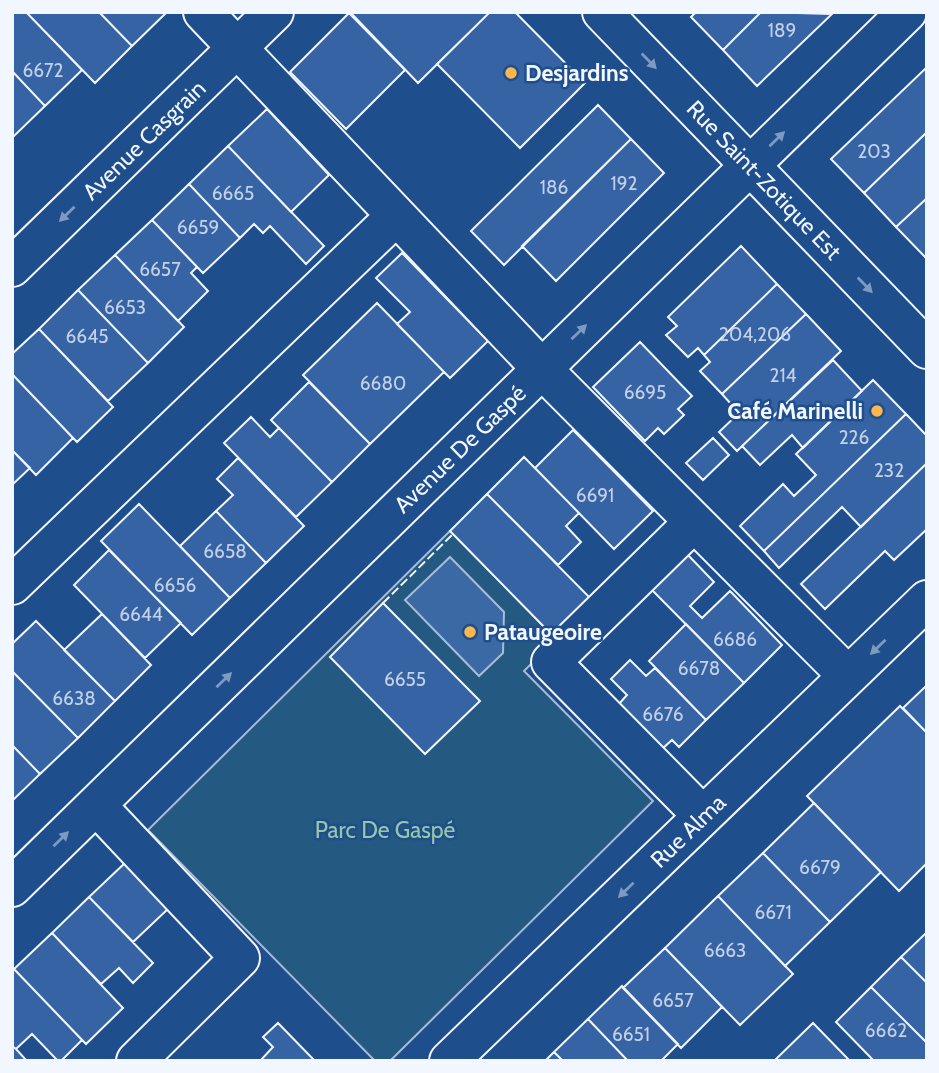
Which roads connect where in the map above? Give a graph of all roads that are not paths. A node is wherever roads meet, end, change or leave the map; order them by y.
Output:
1 (204, 12) edge
2 (274, 12) edge
3 (602, 12) edge
4 (907, 12) edge
5 (238, 49) junction
6 (750, 165) junction
7 (396, 216) junction
8 (12, 267) edge
9 (927, 349) edge
10 (542, 369) junction
11 (694, 522) junction
12 (12, 585) edge
13 (927, 600) edge
14 (848, 676) junction
15 (96, 805) junction
16 (703, 816) junction
17 (12, 887) edge
18 (136, 1061) edge
19 (449, 1061) edge

1 - 5 street
2 - 5 street, Avenue Casgrain
3 -> 6 street, Rue Saint-Zotique Est
6 -> 4 street, Avenue De Gaspé
5 - 7 street
5 -> 8 street, Avenue Casgrain
6 -> 9 street, Rue Saint-Zotique Est
10 -> 6 street, Avenue De Gaspé
7 - 10 street
7 - 12 street
10 - 11 street
15 -> 10 street, Avenue De Gaspé
11 - 14 street
11 - 16 street
13 -> 14 street, Rue Alma
14 - 16 street, Rue Alma
17 -> 15 street, Avenue De Gaspé
15 - 18 street
16 -> 19 street, Rue Alma

